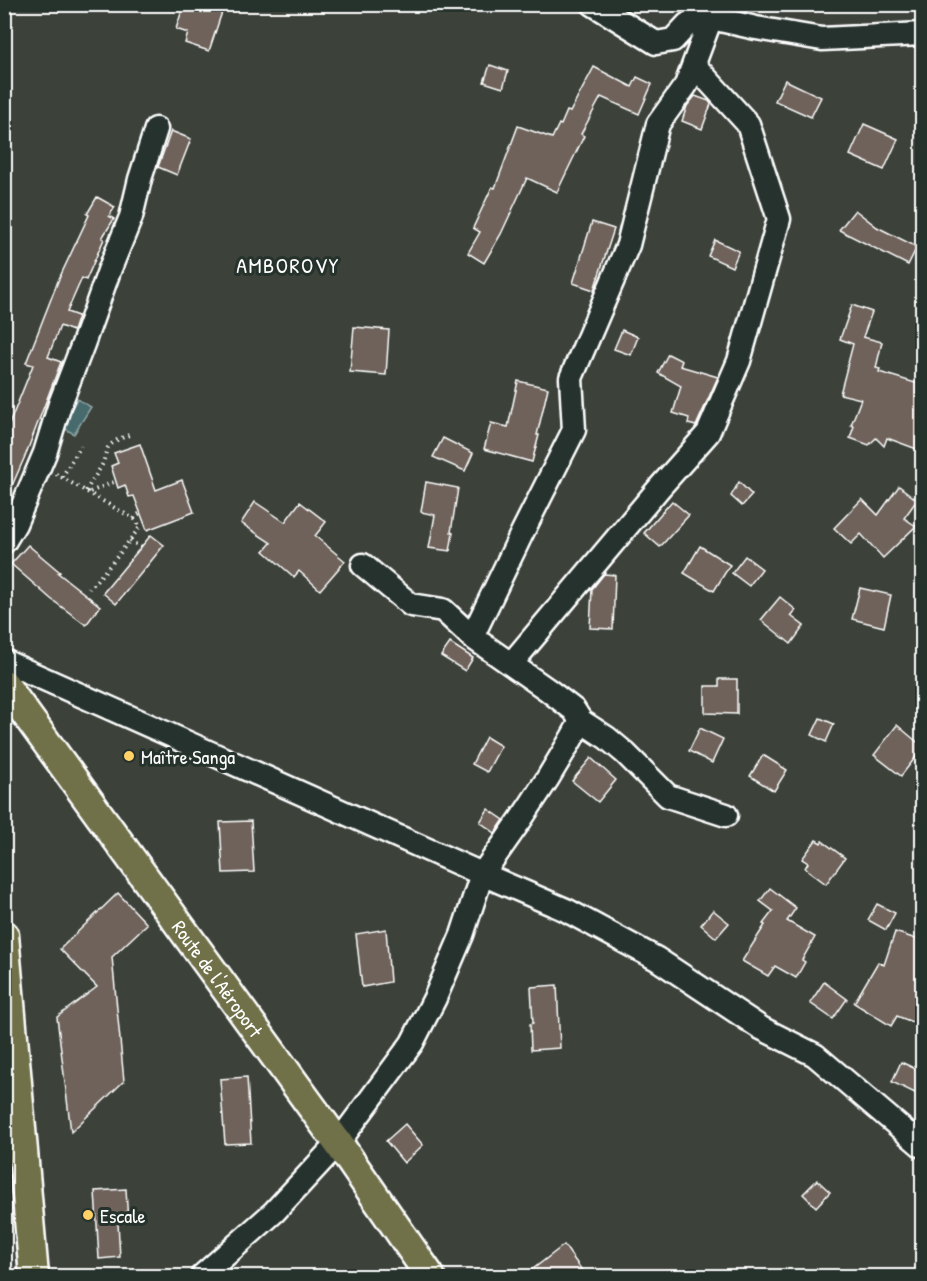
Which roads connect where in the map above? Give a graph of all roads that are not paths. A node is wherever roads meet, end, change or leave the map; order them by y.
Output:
1 (593, 4) edge
2 (711, 18) junction
3 (922, 34) edge
4 (694, 65) junction
5 (156, 129) dead end
6 (4, 542) edge
7 (363, 566) dead end
8 (472, 637) junction
9 (4, 661) edge
10 (511, 664) junction
11 (4, 684) edge
12 (581, 721) junction
13 (726, 814) dead end
14 (482, 874) junction
15 (4, 935) edge
16 (339, 1143) junction
17 (922, 1146) edge
18 (34, 1276) edge
19 (202, 1276) edge
20 (430, 1276) edge

1 - 2 street
2 - 3 street
2 - 4 street
4 - 8 street
4 - 10 street
5 - 6 street
7 - 8 street
8 - 10 street
9 - 14 street
10 - 12 street
11 - 16 main road, Route de l'Aéroport
12 - 13 street
12 - 14 street
14 - 16 street
14 - 17 street
15 - 18 main road
16 - 19 street
16 - 20 main road, Route de l'Aéroport

